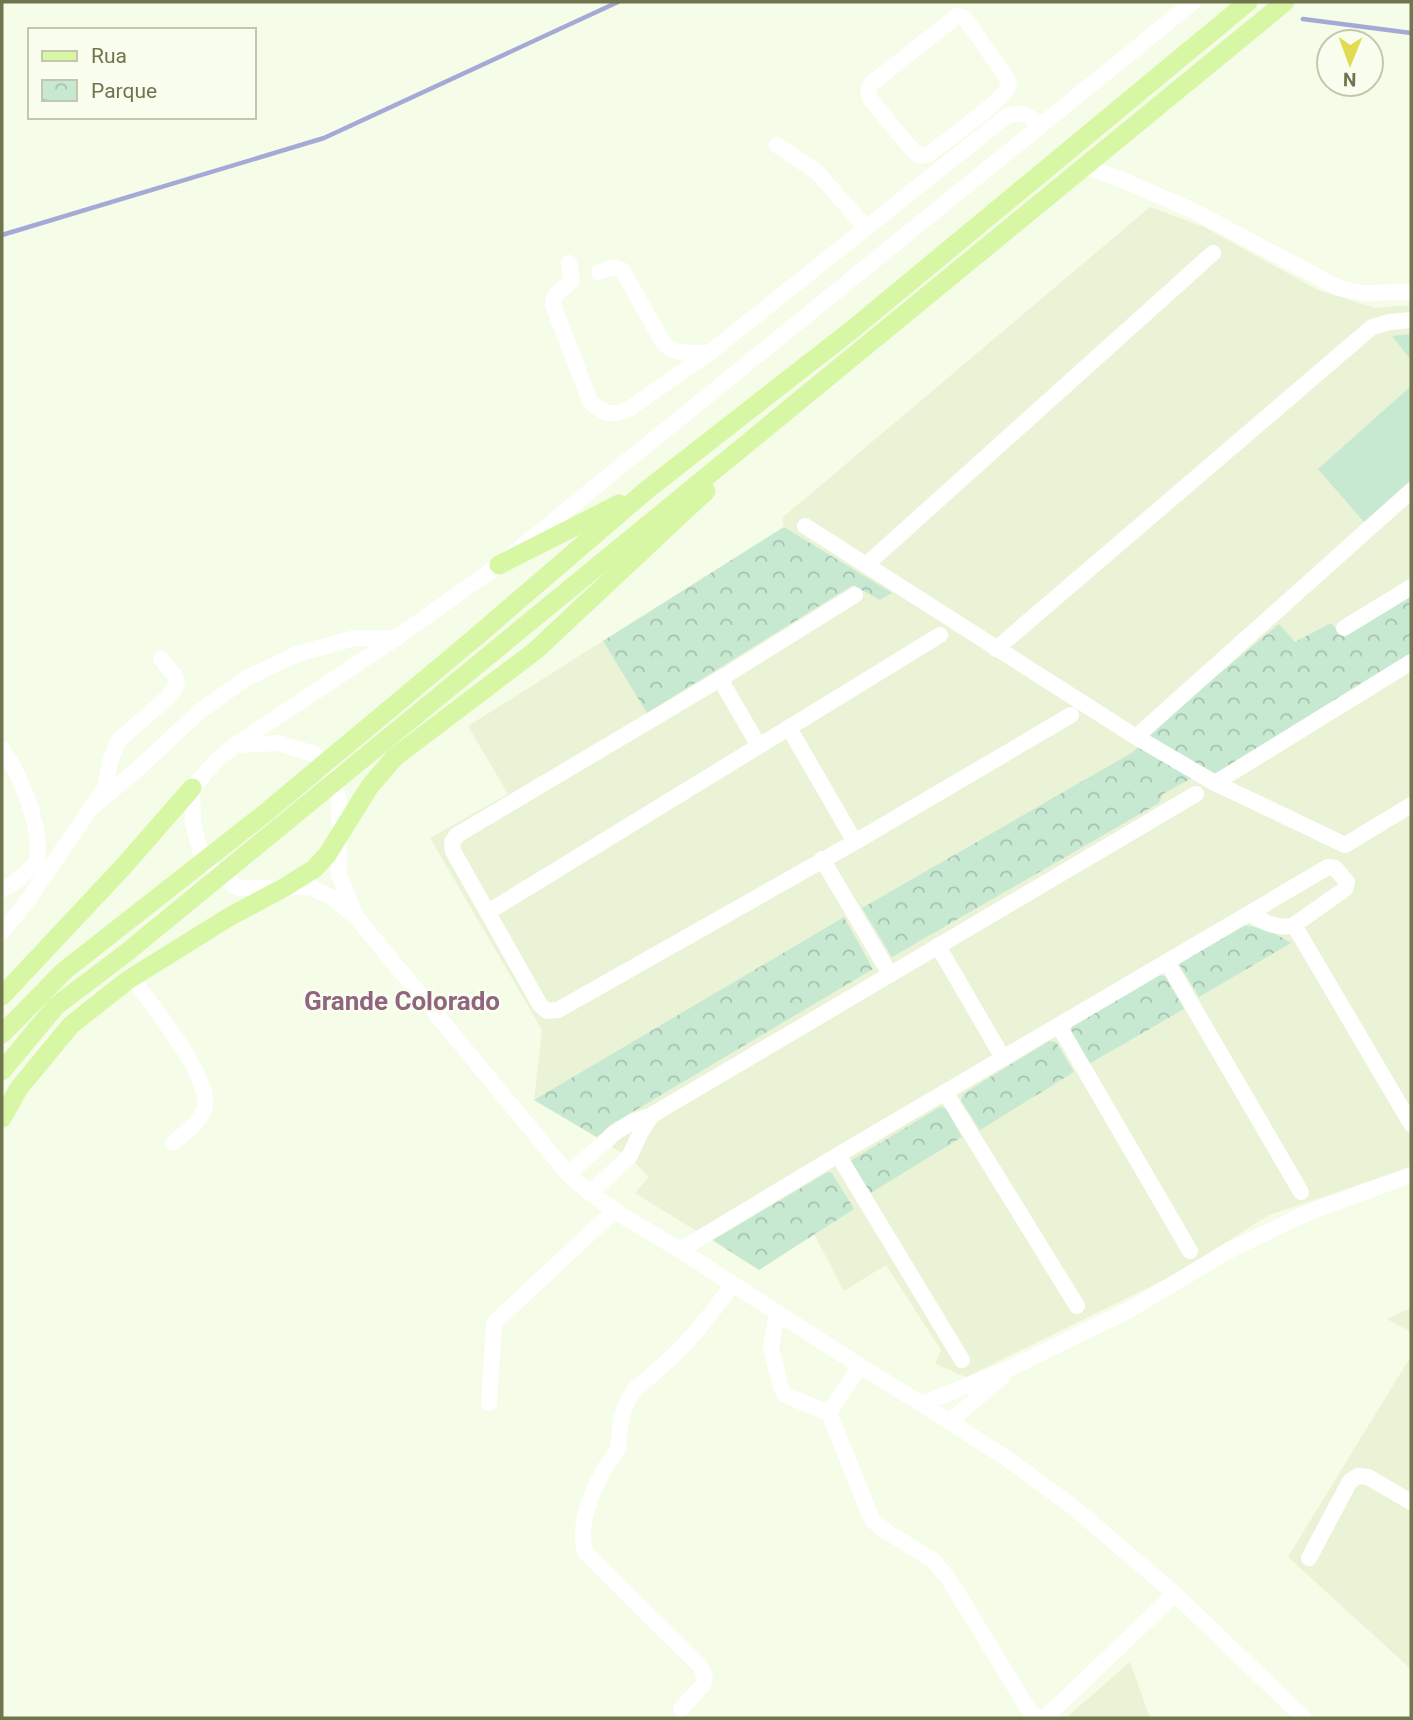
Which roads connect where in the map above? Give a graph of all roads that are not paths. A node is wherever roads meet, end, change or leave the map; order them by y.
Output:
1 (1193, 2) edge
2 (1248, 2) edge
3 (1285, 2) edge
4 (969, 122) junction
5 (1041, 125) junction
6 (981, 136) junction
7 (777, 145) dead end
8 (1085, 166) junction
9 (866, 228) junction
10 (1213, 253) dead end
11 (569, 263) dead end
12 (599, 272) dead end
13 (1411, 292) edge
14 (1411, 320) edge
15 (709, 353) junction
16 (807, 394) junction
17 (648, 489) junction
18 (1411, 491) edge
19 (805, 526) dead end
20 (499, 565) junction
21 (866, 565) junction
22 (1411, 587) edge
23 (855, 595) dead end
24 (1344, 628) dead end
25 (940, 635) dead end
26 (396, 638) junction
27 (996, 649) junction
28 (161, 659) dead end
29 (1411, 662) edge
30 (720, 680) junction
31 (1071, 715) dead end
32 (789, 728) junction
33 (1136, 737) junction
34 (235, 745) junction
35 (758, 746) junction
36 (2, 749) edge
37 (1215, 783) junction
38 (192, 788) junction
39 (1196, 794) dead end
40 (1411, 805) edge
41 (91, 808) junction
42 (340, 834) junction
43 (855, 842) junction
44 (822, 859) junction
45 (285, 887) junction
46 (2, 890) edge
47 (488, 912) junction
48 (1250, 914) junction
49 (356, 917) junction
50 (1294, 925) junction
51 (2, 932) edge
52 (938, 946) junction
53 (1167, 962) junction
54 (890, 974) junction
55 (132, 978) junction
56 (2, 996) edge
57 (1059, 1026) junction
58 (2, 1034) edge
59 (1003, 1058) junction
60 (2, 1072) edge
61 (945, 1092) junction
62 (652, 1115) junction
63 (2, 1118) edge
64 (1411, 1124) edge
65 (173, 1143) dead end
66 (838, 1155) junction
67 (568, 1174) junction
68 (1411, 1175) edge
69 (1301, 1192) dead end
70 (590, 1193) junction
71 (615, 1210) junction
72 (680, 1250) junction
73 (1190, 1251) dead end
74 (733, 1284) junction
75 (1077, 1307) dead end
76 (777, 1313) junction
77 (962, 1360) dead end
78 (860, 1366) junction
79 (1013, 1367) junction
80 (489, 1403) dead end
81 (922, 1404) junction
82 (829, 1413) junction
83 (950, 1422) junction
84 (1411, 1502) edge
85 (1309, 1558) dead end
86 (1175, 1594) junction
87 (681, 1709) dead end
88 (1304, 1718) edge

1 - 5 street
2 - 17 main road
3 - 8 main road
4 - 4 street
4 - 6 street
5 - 6 street
5 - 20 street
6 - 9 street
7 - 9 street
8 - 13 street
8 - 16 main road
9 - 15 street
10 - 21 street
11 - 15 street
12 - 15 street
14 - 27 street
16 - 42 main road
16 - 60 main road
17 - 20 main road
17 - 58 main road
18 - 33 street
19 - 21 street
20 - 26 street
21 - 27 street
22 - 24 street
23 - 30 street
25 - 32 street
26 - 34 street
26 - 41 street
27 - 33 street
28 - 41 street
29 - 37 street
30 - 35 street
30 - 47 street
31 - 43 street
32 - 35 street
32 - 43 street
33 - 37 street
34 - 38 street
34 - 42 street
35 - 47 street
36 - 46 street
37 - 40 street
38 - 45 street
38 - 56 main road
39 - 52 street
41 - 51 street
42 - 45 main road
42 - 49 street
43 - 44 street
44 - 47 street
44 - 54 street
45 - 49 street
45 - 55 main road
48 - 50 street
48 - 50 street
48 - 53 street
49 - 67 street
50 - 64 street
52 - 54 street
52 - 59 street
53 - 57 street
53 - 69 street
54 - 62 street
55 - 63 main road
55 - 65 street
57 - 59 street
57 - 73 street
59 - 61 street
61 - 66 street
61 - 75 street
62 - 67 street
62 - 70 street
66 - 72 street
66 - 77 street
67 - 70 street
68 - 79 street
70 - 71 street
71 - 72 street
71 - 80 street
72 - 74 street
74 - 76 street
74 - 87 street
76 - 78 street
76 - 82 street
78 - 81 street
78 - 82 street
79 - 81 street
79 - 83 street
81 - 83 street
82 - 86 street
83 - 86 street
84 - 85 street
86 - 88 street

